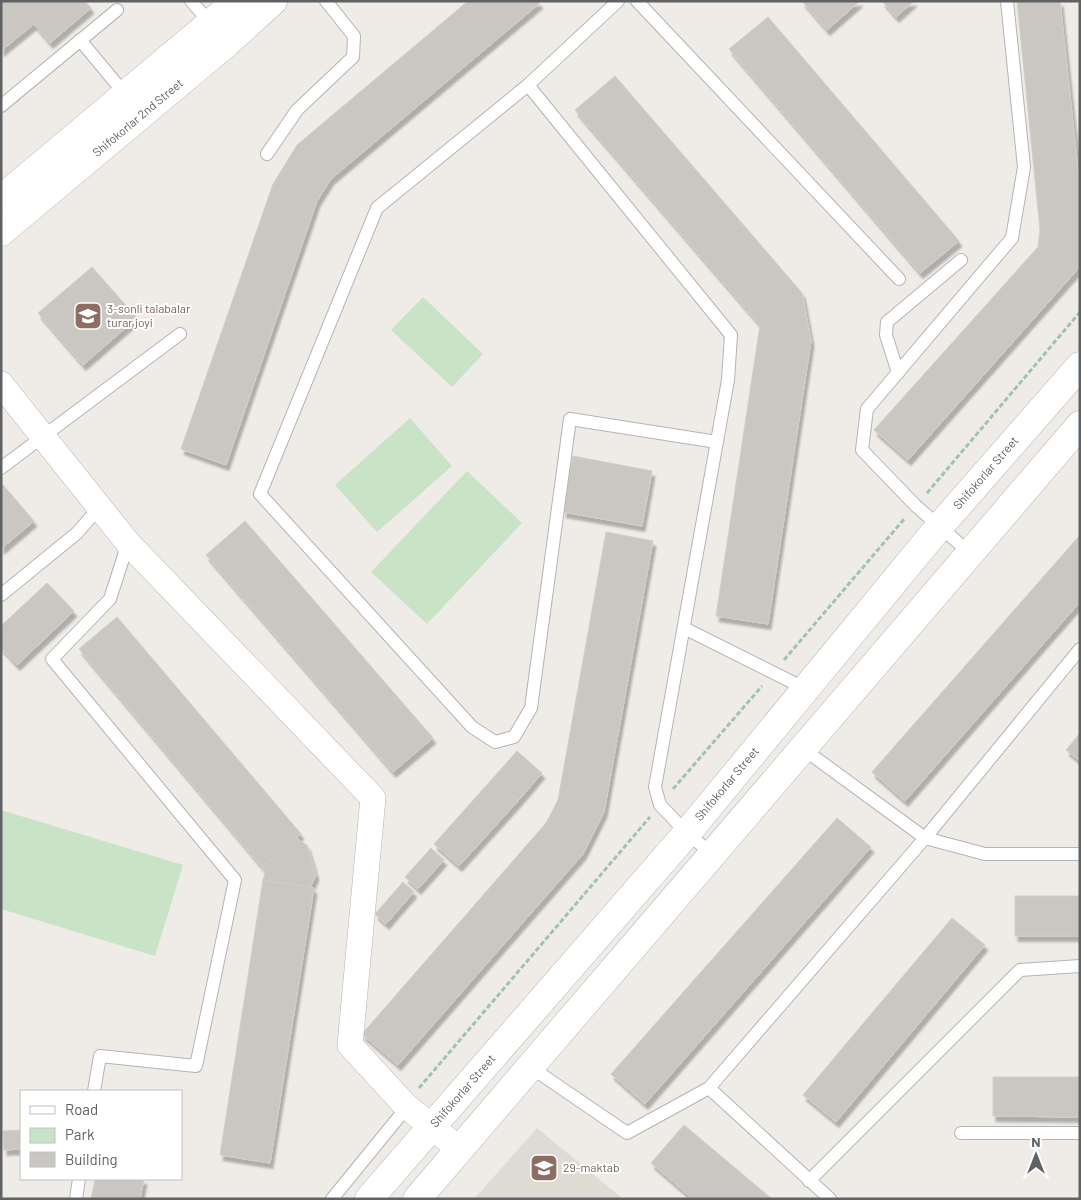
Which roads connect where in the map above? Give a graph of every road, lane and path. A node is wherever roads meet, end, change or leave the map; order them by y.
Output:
1 (191, 1) edge
2 (238, 1) edge
3 (273, 1) edge
4 (326, 1) edge
5 (618, 1) edge
6 (637, 1) edge
7 (1007, 1) edge
8 (117, 10) dead end
9 (219, 33) junction
10 (80, 40) junction
11 (528, 85) junction
12 (125, 94) junction
13 (1, 106) edge
14 (267, 154) dead end
15 (1, 198) edge
16 (1, 232) edge
17 (961, 260) dead end
18 (899, 279) dead end
19 (1080, 312) edge
20 (180, 334) dead end
21 (1080, 366) edge
22 (898, 373) junction
23 (1, 384) edge
24 (1080, 426) edge
25 (43, 435) junction
26 (717, 442) junction
27 (1, 468) edge
28 (916, 506) junction
29 (100, 508) junction
30 (939, 527) junction
31 (128, 544) junction
32 (970, 554) junction
33 (1, 596) edge
34 (684, 628) junction
35 (1080, 649) edge
36 (772, 674) junction
37 (806, 689) junction
38 (802, 748) junction
39 (660, 805) junction
40 (686, 833) junction
41 (926, 838) junction
42 (712, 854) junction
43 (1080, 854) edge
44 (1080, 966) edge
45 (529, 1066) junction
46 (709, 1088) junction
47 (94, 1090) edge
48 (406, 1106) junction
49 (432, 1127) junction
50 (961, 1133) dead end
51 (1080, 1133) edge
52 (459, 1149) junction
53 (79, 1180) edge
54 (809, 1181) junction
55 (76, 1199) edge
56 (332, 1199) edge
57 (369, 1199) edge
58 (416, 1199) edge
59 (830, 1199) edge

1 - 9 lane
2 - 9 main road, Shifokorlar 2nd Street
3 - 9 main road, Shifokorlar 2nd Street
4 - 14 lane
5 - 11 lane
6 - 18 lane
7 - 22 lane
8 - 10 lane
9 - 12 main road, Shifokorlar 2nd Street
9 - 16 main road, Shifokorlar 2nd Street
10 - 12 lane
10 - 13 lane
11 - 26 lane
11 - 26 lane
12 - 15 main road, Shifokorlar 2nd Street
17 - 22 lane
19 - 28 path
20 - 25 lane
21 - 30 main road, Shifokorlar Street
22 - 28 lane
23 - 25 street
24 - 32 main road
25 - 27 lane
25 - 29 street
26 - 34 lane
28 - 30 lane
28 - 36 path
29 - 31 street
29 - 33 lane
30 - 32 lane
30 - 37 main road, Shifokorlar Street
31 - 47 lane
31 - 48 street
32 - 38 main road
34 - 36 lane
34 - 39 lane
35 - 41 lane
36 - 37 lane
36 - 39 path
37 - 40 main road, Shifokorlar Street
38 - 41 lane
38 - 42 main road
39 - 40 lane
39 - 48 path
40 - 42 lane
40 - 49 main road, Shifokorlar Street
41 - 43 lane
41 - 46 lane
42 - 45 main road
44 - 54 lane
45 - 46 lane
45 - 52 main road
46 - 54 lane
48 - 49 street
48 - 56 lane
49 - 52 street
49 - 57 main road, Shifokorlar Street
50 - 51 lane
52 - 58 main road
53 - 55 lane
54 - 59 lane

